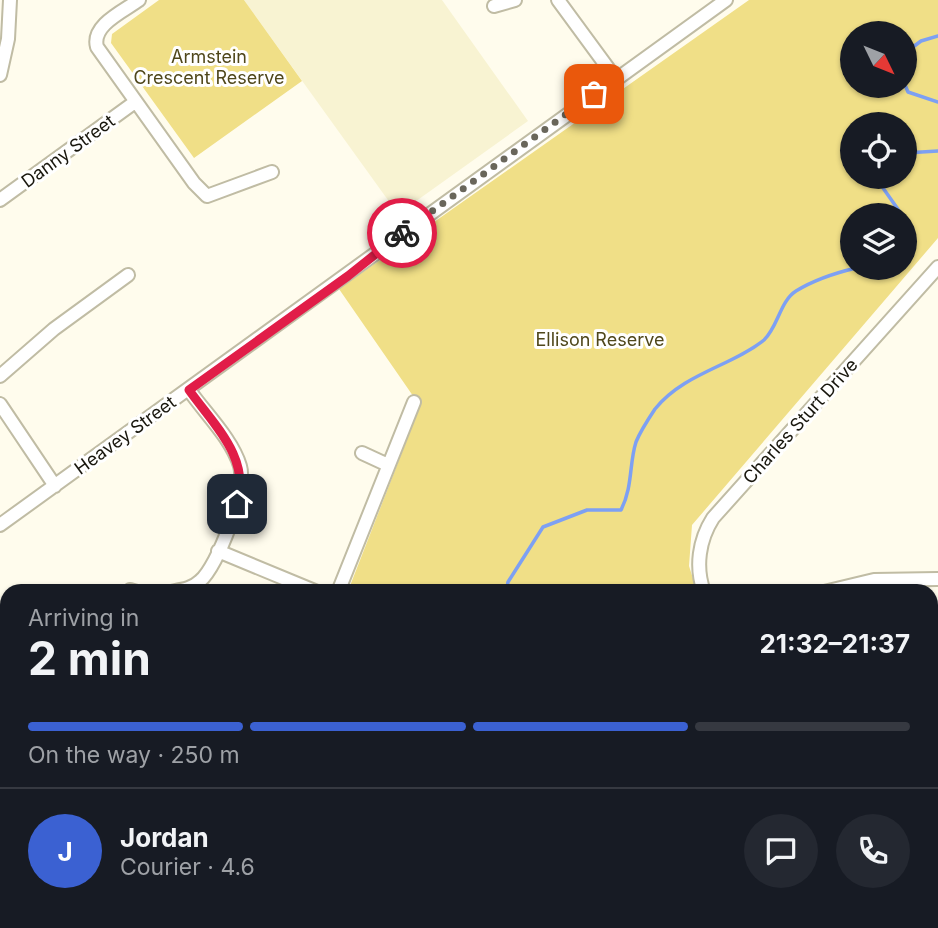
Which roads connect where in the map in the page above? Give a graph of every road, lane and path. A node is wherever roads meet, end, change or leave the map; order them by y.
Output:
1 (9, 0) edge
2 (139, 0) edge
3 (514, 0) edge
4 (558, 0) edge
5 (726, 0) edge
6 (494, 6) dead end
7 (0, 75) edge
8 (616, 79) junction
9 (135, 102) junction
10 (272, 172) dead end
11 (0, 200) edge
12 (938, 267) edge
13 (128, 275) dead end
14 (0, 376) edge
15 (189, 390) junction
16 (414, 402) dead end
17 (0, 404) edge
18 (362, 453) dead end
19 (388, 465) junction
20 (55, 486) junction
21 (0, 525) edge
22 (218, 551) junction
23 (938, 579) edge
24 (198, 584) edge
25 (298, 584) edge
26 (341, 584) edge
27 (702, 584) edge
28 (857, 584) edge

1 - 7 street
2 - 9 street
3 - 6 street
4 - 8 street
5 - 8 street, Heavey Street
8 - 15 street, Heavey Street
9 - 10 street
9 - 11 street, Danny Street
12 - 27 street, Charles Sturt Drive
13 - 14 street
15 - 20 street, Heavey Street
15 - 22 street
16 - 19 street
17 - 20 street
18 - 19 street
19 - 26 street
20 - 21 street, Heavey Street
22 - 24 street
22 - 25 street
23 - 28 street

